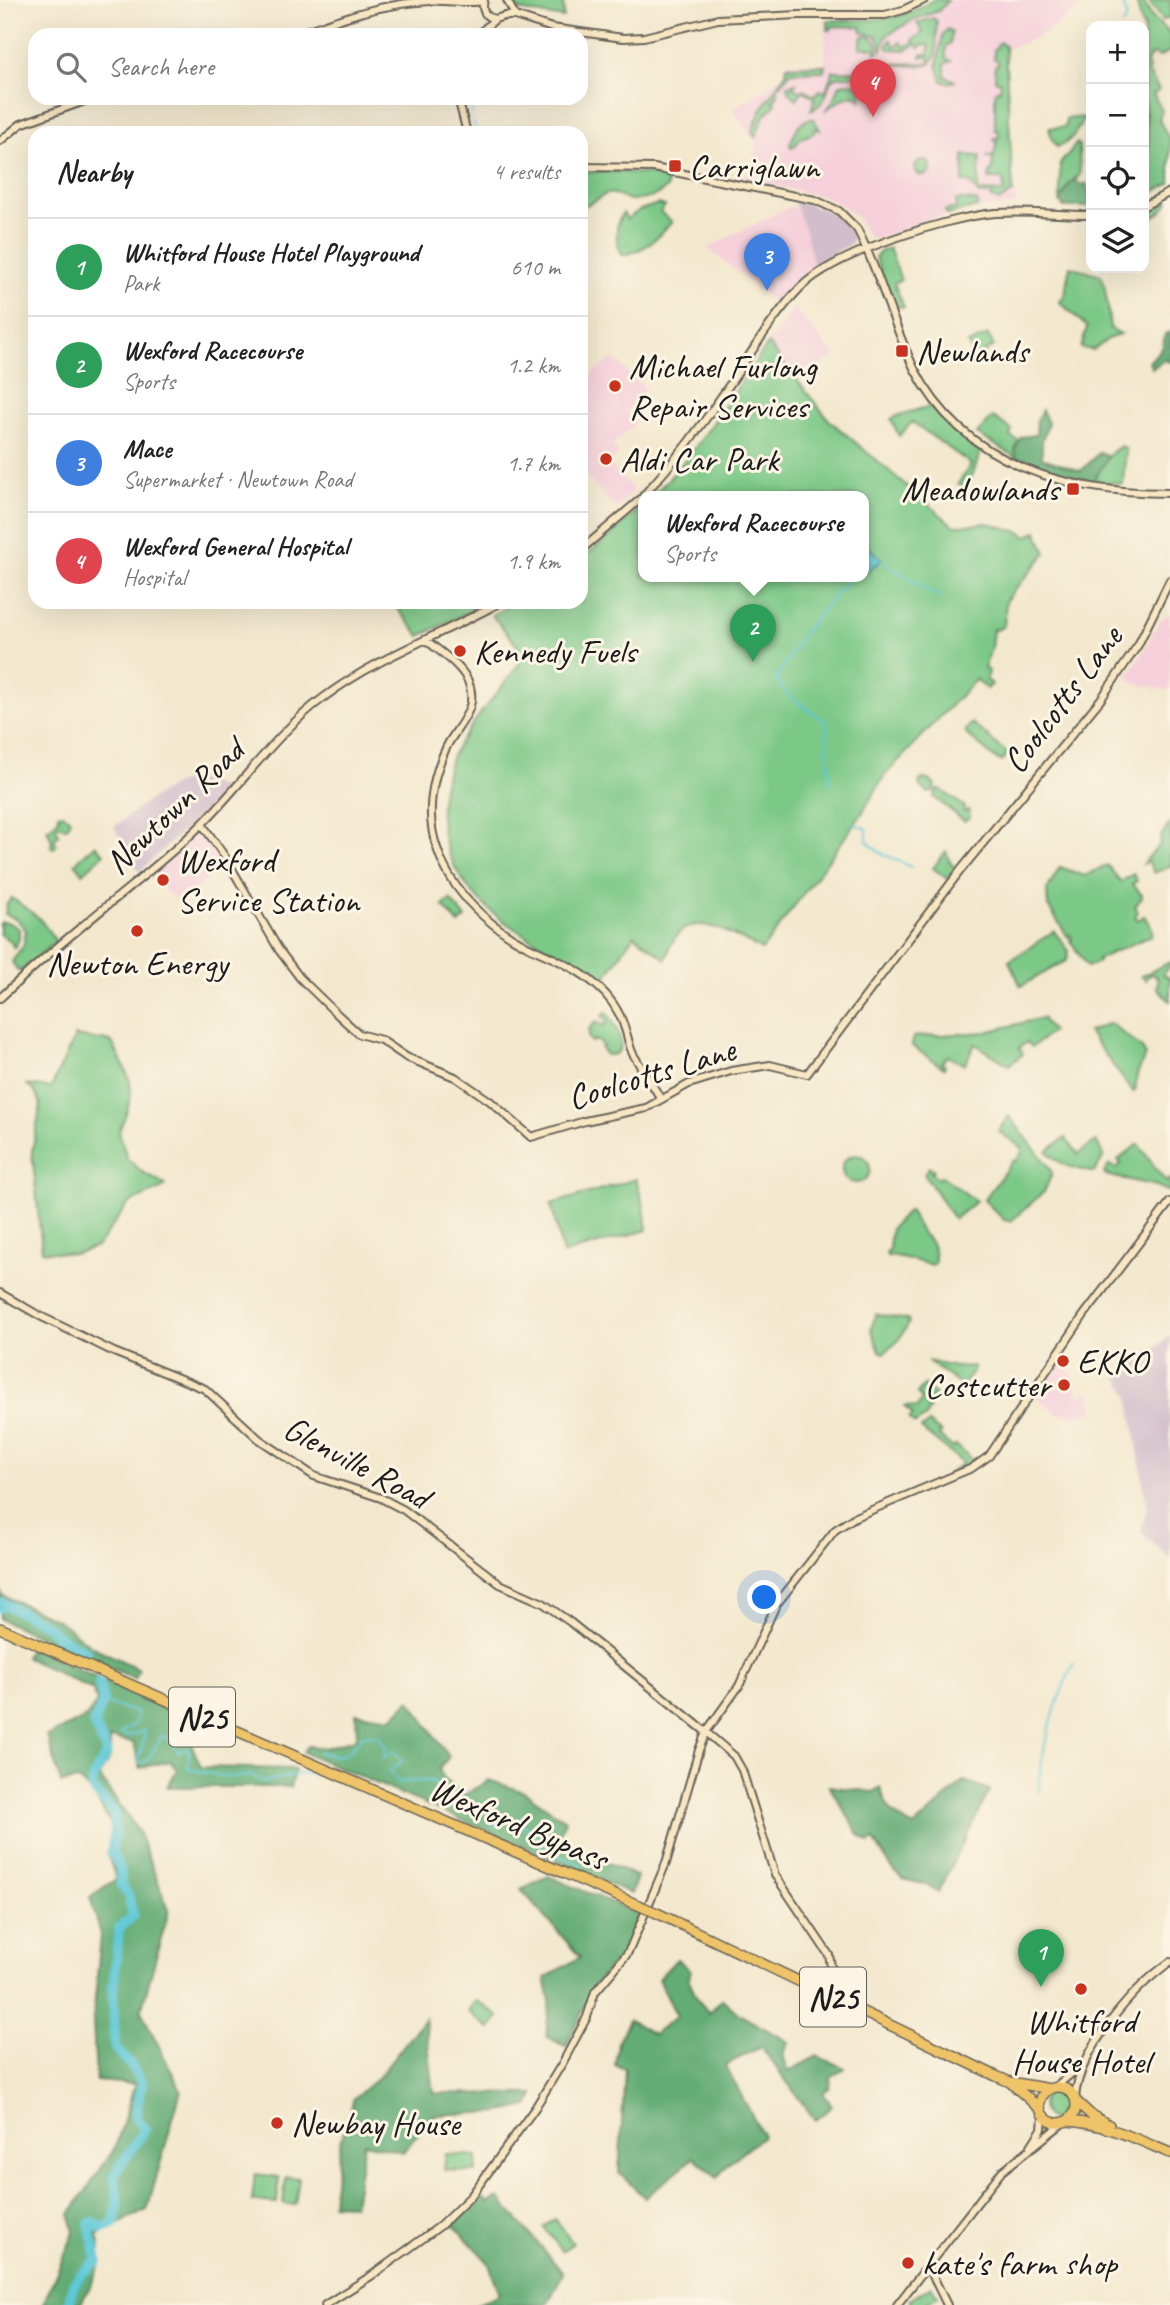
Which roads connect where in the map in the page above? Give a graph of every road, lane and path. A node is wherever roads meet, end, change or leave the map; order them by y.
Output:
1 (924, 0) edge
2 (484, 1) edge
3 (470, 3) junction
4 (508, 3) edge
5 (485, 13) junction
6 (505, 16) junction
7 (515, 16) junction
8 (495, 19) junction
9 (315, 28) edge
10 (480, 28) edge
11 (485, 28) edge
12 (552, 28) edge
13 (588, 33) edge
14 (74, 105) edge
15 (460, 105) edge
16 (465, 126) edge
17 (0, 141) edge
18 (588, 167) edge
19 (1170, 192) edge
20 (1149, 203) edge
21 (1086, 215) edge
22 (867, 249) junction
23 (647, 491) edge
24 (1170, 493) edge
25 (638, 500) edge
26 (588, 544) edge
27 (1170, 580) edge
28 (487, 609) edge
29 (426, 640) junction
30 (202, 824) junction
31 (0, 998) edge
32 (661, 1100) junction
33 (1170, 1202) edge
34 (0, 1293) edge
35 (0, 1628) edge
36 (706, 1732) junction
37 (1170, 1962) edge
38 (828, 1995) junction
39 (1086, 2061) junction
40 (1010, 2082) junction
41 (1052, 2088) junction
42 (1075, 2099) junction
43 (1042, 2112) junction
44 (1065, 2122) junction
45 (1123, 2133) junction
46 (1030, 2147) junction
47 (1170, 2152) edge
48 (928, 2266) junction
49 (325, 2305) edge
50 (897, 2305) edge
51 (947, 2305) edge

1 - 13 street
2 - 3 street
2 - 5 street
3 - 5 street
3 - 9 street
4 - 6 street
4 - 7 street
5 - 8 street
5 - 10 street
6 - 7 street
6 - 8 street
7 - 12 street
8 - 11 street
14 - 17 street
15 - 16 street
18 - 22 street
19 - 20 street
21 - 22 street
22 - 23 street
22 - 24 street
25 - 26 street
27 - 32 street, Coolcotts Lane
28 - 29 street, Newtown Road
29 - 30 street, Newtown Road
29 - 32 street
30 - 31 street, Newtown Road
30 - 32 street, Coolcotts Lane
33 - 36 street
34 - 36 street, Glenville Road
35 - 38 highway, Wexford Bypass / N25, bridge
36 - 38 street, Glenville Road
36 - 49 street
37 - 39 street
38 - 40 highway, Wexford Bypass / N25
39 - 41 street
39 - 42 street
40 - 41 highway, Wexford Bypass / N25
40 - 43 highway, Wexford Bypass / N25
41 - 42 highway, N25
41 - 43 highway
42 - 44 highway
42 - 45 highway, N25
43 - 44 highway, N25
43 - 46 street
44 - 45 highway, N25
44 - 46 street
45 - 47 highway, N25
46 - 48 street
48 - 50 street
48 - 51 street

